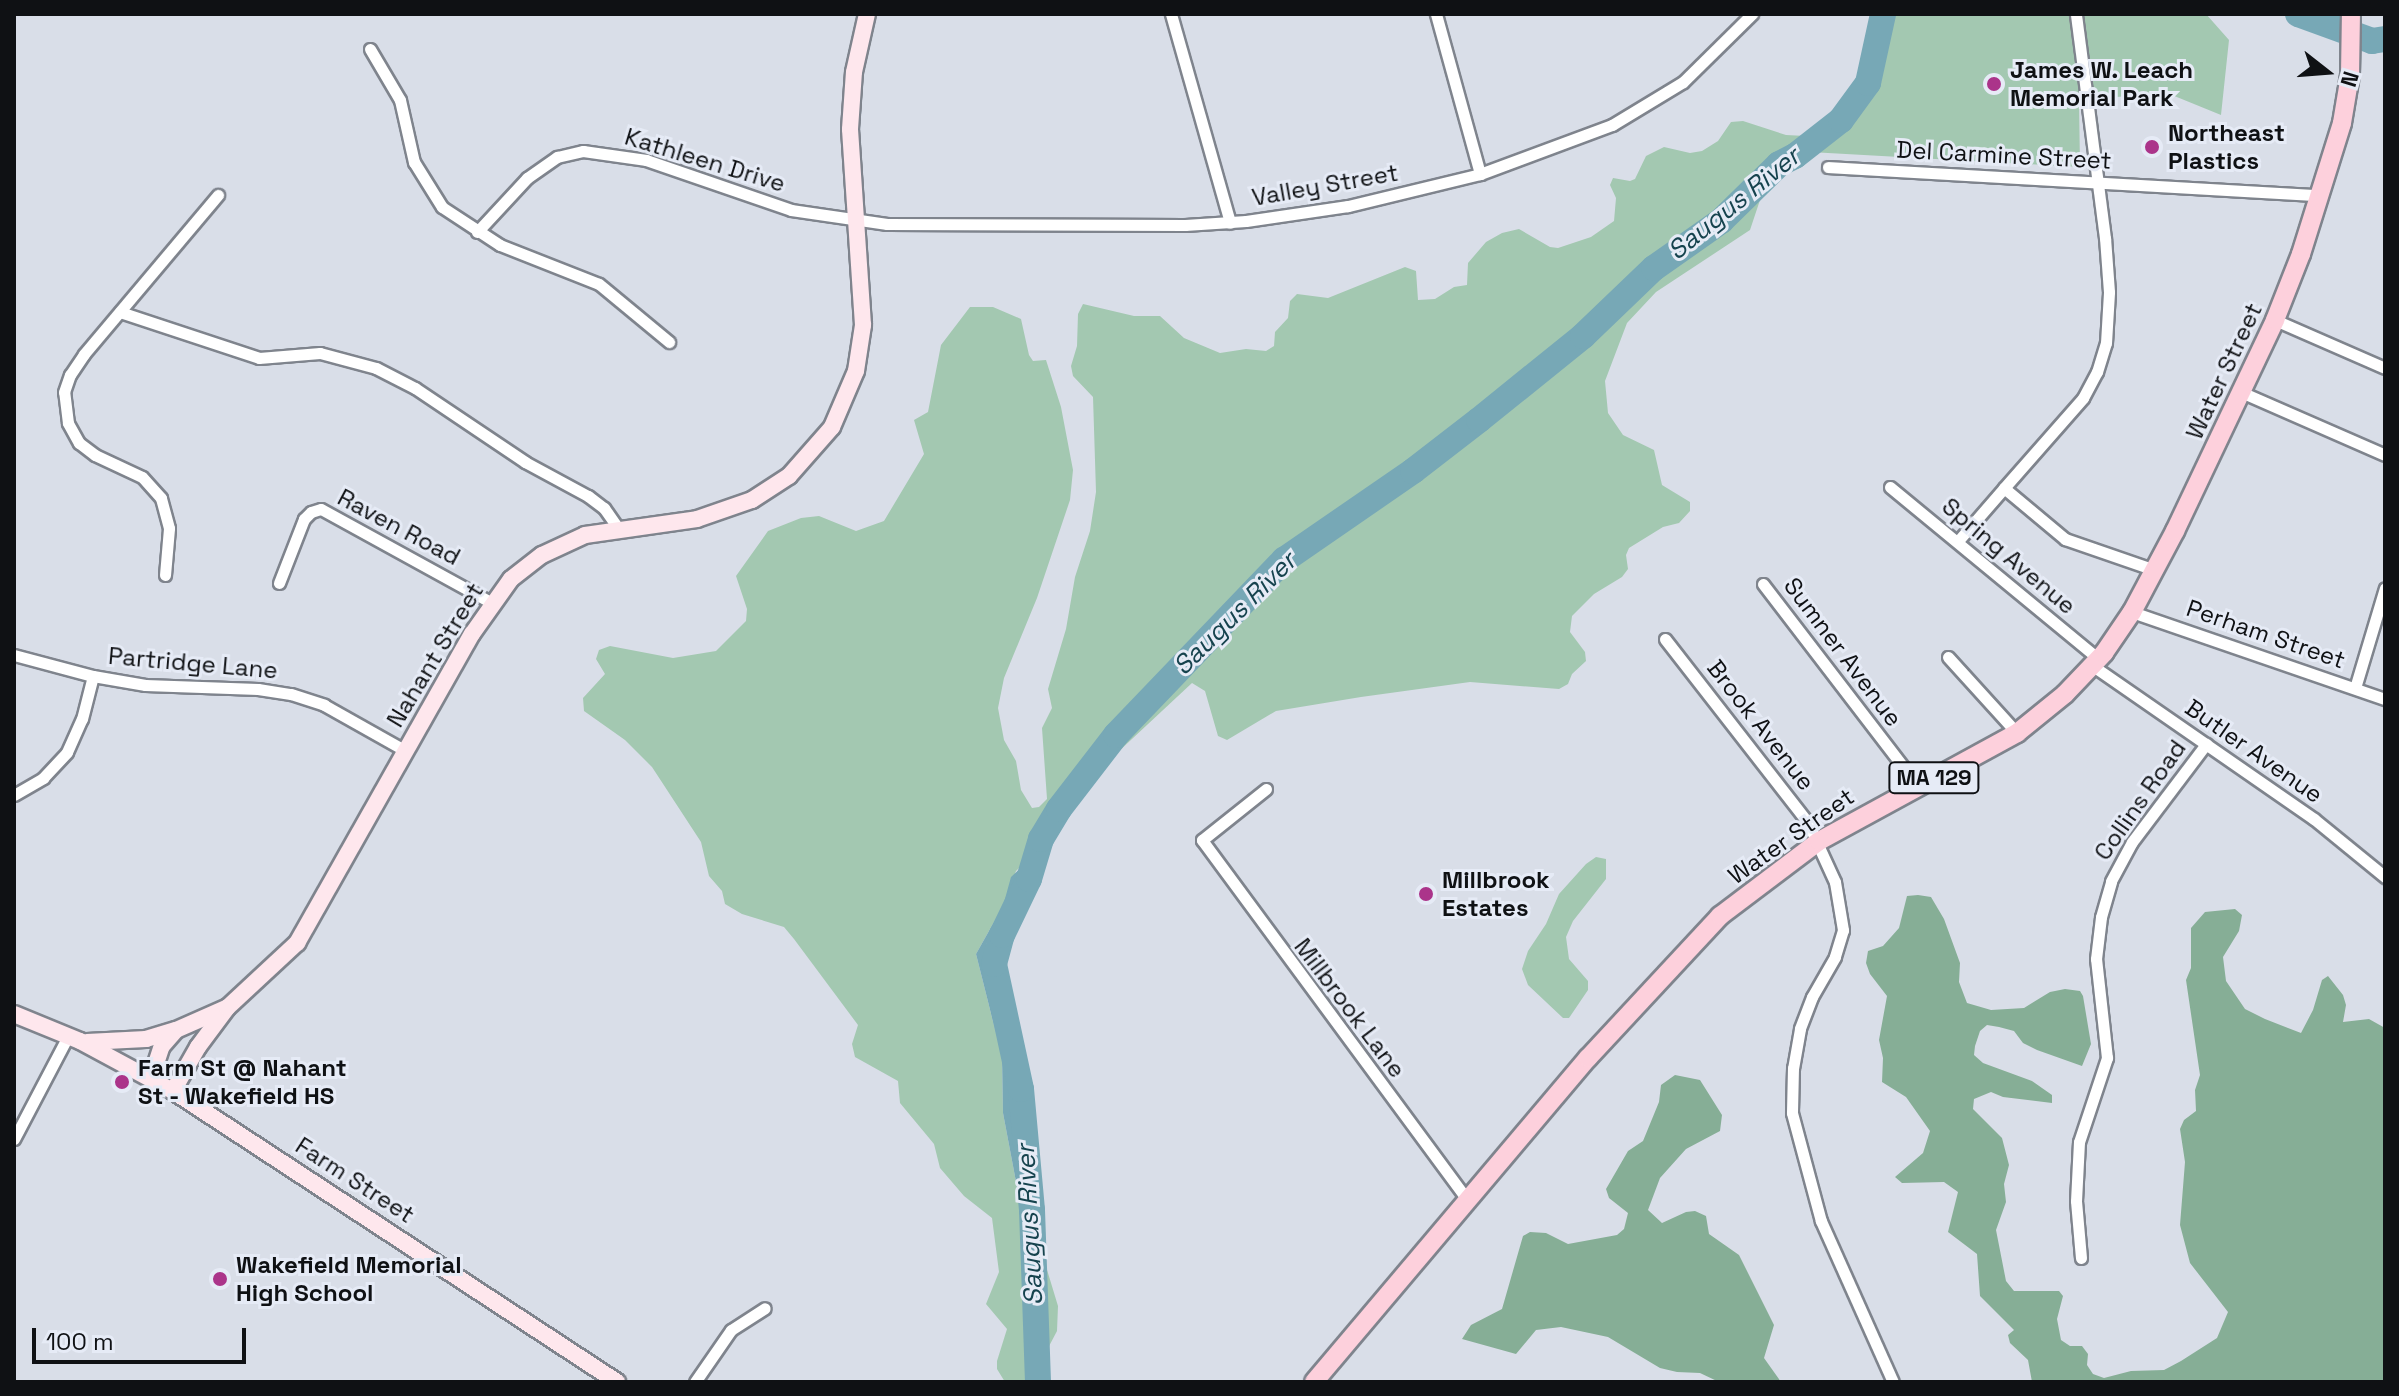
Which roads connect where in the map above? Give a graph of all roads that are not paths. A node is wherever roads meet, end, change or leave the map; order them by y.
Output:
1 (867, 14) edge
2 (1171, 14) edge
3 (1436, 14) edge
4 (1752, 14) edge
5 (2076, 14) edge
6 (2352, 16) edge
7 (370, 49) dead end
8 (1828, 167) dead end
9 (1480, 174) junction
10 (2098, 183) junction
11 (218, 195) dead end
12 (2321, 195) junction
13 (854, 220) junction
14 (1230, 223) junction
15 (477, 232) junction
16 (120, 312) junction
17 (2275, 320) junction
18 (669, 342) dead end
19 (2385, 368) edge
20 (2241, 392) junction
21 (2385, 455) edge
22 (1890, 487) dead end
23 (2004, 488) junction
24 (618, 528) junction
25 (1958, 541) junction
26 (2155, 570) junction
27 (165, 575) dead end
28 (279, 583) dead end
29 (1763, 584) dead end
30 (2385, 588) edge
31 (492, 603) junction
32 (2132, 612) junction
33 (1665, 639) dead end
34 (14, 655) edge
35 (1948, 657) dead end
36 (2096, 662) junction
37 (93, 676) junction
38 (2355, 688) junction
39 (2385, 699) edge
40 (2017, 733) junction
41 (2206, 744) junction
42 (406, 751) junction
43 (1918, 786) junction
44 (1266, 789) dead end
45 (14, 795) edge
46 (1819, 841) junction
47 (2385, 877) edge
48 (227, 1008) junction
49 (14, 1014) edge
50 (176, 1030) junction
51 (74, 1039) junction
52 (151, 1079) junction
53 (173, 1091) junction
54 (14, 1139) edge
55 (1467, 1200) junction
56 (2081, 1258) dead end
57 (765, 1308) dead end
58 (617, 1382) edge
59 (695, 1382) edge
60 (1314, 1382) edge
61 (1893, 1382) edge

1 - 13 main road, Nahant Street
2 - 14 street
3 - 9 street
4 - 9 street, Valley Street
5 - 10 street
6 - 12 main road, Water Street / MA 129
7 - 15 street
8 - 10 street, Del Carmine Street
9 - 14 street, Valley Street
10 - 12 street, Del Carmine Street
10 - 23 street
11 - 16 street
12 - 17 main road, Water Street / MA 129
13 - 14 street, Valley Street
13 - 15 street, Kathleen Drive
13 - 24 main road, Nahant Street
15 - 18 street
16 - 24 street
16 - 27 street
17 - 19 street
17 - 20 main road, Water Street / MA 129
20 - 21 street
20 - 26 main road, Water Street / MA 129
22 - 25 street, Spring Avenue
23 - 25 street
23 - 26 street
24 - 31 main road, Nahant Street
25 - 36 street, Spring Avenue
26 - 32 main road, Water Street / MA 129
28 - 31 street, Raven Road
29 - 43 street, Sumner Avenue
30 - 38 street
31 - 42 main road, Nahant Street
32 - 36 main road, Water Street / MA 129
32 - 38 street, Perham Street
33 - 46 street, Brook Avenue
34 - 37 street, Partridge Lane
35 - 40 street
36 - 40 main road, Water Street / MA 129
36 - 41 street, Butler Avenue
37 - 42 street, Partridge Lane
37 - 45 street
38 - 39 street, Perham Street
40 - 43 main road, Water Street / MA 129
41 - 47 street, Butler Avenue
41 - 56 street, Collins Road
42 - 48 main road, Nahant Street
43 - 46 main road, Water Street / MA 129
44 - 55 street, Millbrook Lane
46 - 55 main road, Water Street / MA 129
46 - 61 street, Brook Avenue
48 - 50 main road, Nahant Street
48 - 53 main road, Nahant Street
49 - 51 main road, Farm Street
50 - 51 main road, Nahant Street
50 - 52 main road
51 - 52 main road, Farm Street
51 - 54 street
52 - 53 main road, Farm Street
53 - 58 main road, Farm Street
55 - 60 main road, Water Street / MA 129
57 - 59 street

